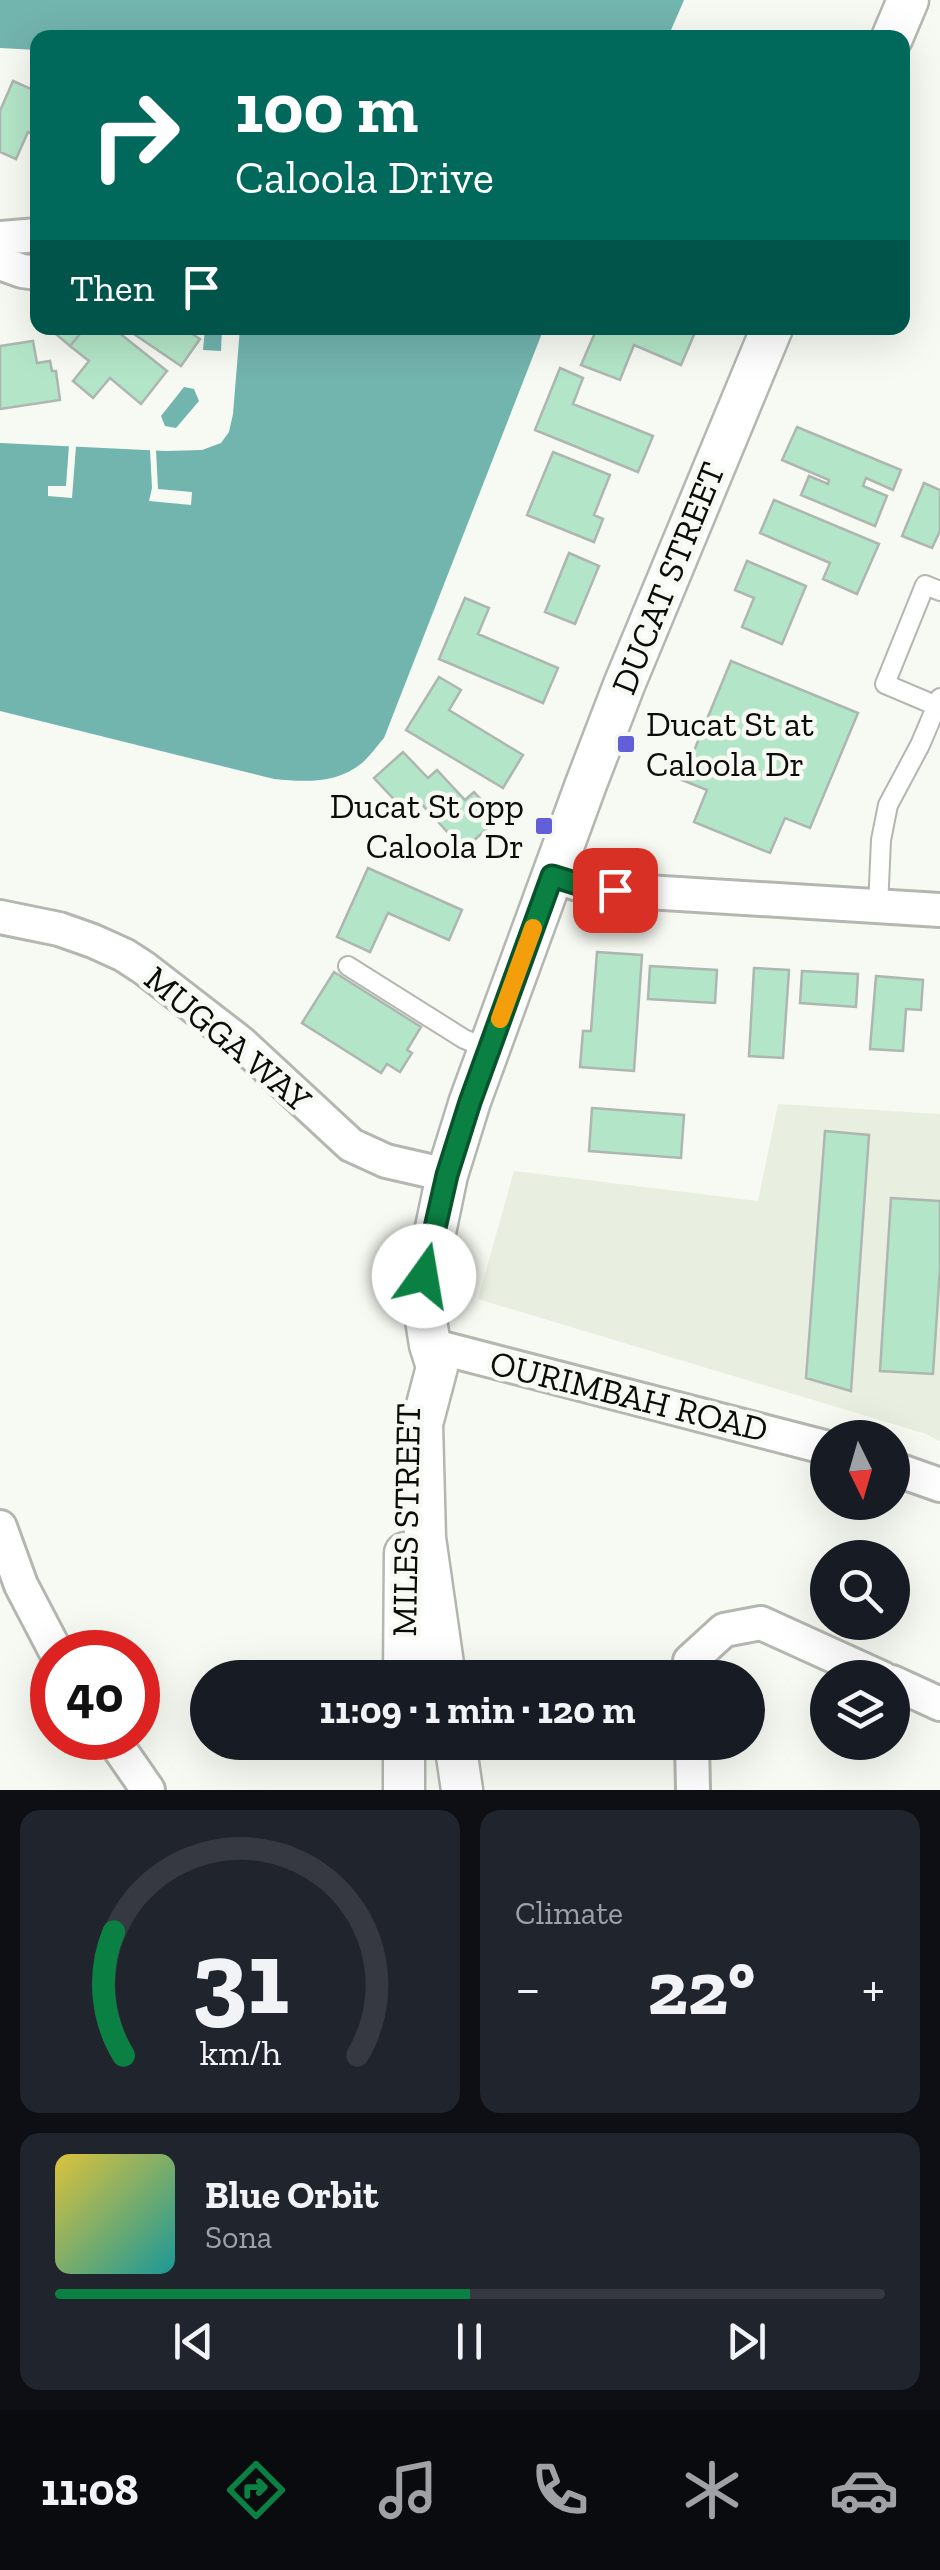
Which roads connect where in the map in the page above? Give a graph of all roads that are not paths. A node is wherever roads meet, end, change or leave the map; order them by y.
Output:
1 (908, 0) edge
2 (895, 30) edge
3 (30, 235) edge
4 (0, 238) edge
5 (0, 263) edge
6 (30, 272) edge
7 (769, 335) edge
8 (940, 591) edge
9 (938, 702) edge
10 (552, 876) junction
11 (878, 906) junction
12 (940, 910) edge
13 (0, 917) edge
14 (348, 966) dead end
15 (489, 1049) junction
16 (447, 1175) junction
17 (430, 1346) junction
18 (810, 1443) edge
19 (910, 1474) edge
20 (940, 1485) edge
21 (0, 1526) edge
22 (45, 1630) edge
23 (404, 1660) edge
24 (442, 1660) edge
25 (691, 1660) edge
26 (842, 1660) edge
27 (910, 1690) edge
28 (940, 1704) edge
29 (127, 1760) edge
30 (404, 1760) edge
31 (458, 1760) edge
32 (692, 1760) edge
33 (148, 1790) edge
34 (404, 1790) edge
35 (462, 1790) edge
36 (693, 1790) edge

1 - 2 street
3 - 4 street
5 - 6 street
7 - 10 street, DUCAT STREET
8 - 9 lane
9 - 11 lane
10 - 11 street
10 - 15 street, DUCAT STREET
11 - 12 street
13 - 16 street, MUGGA WAY
14 - 15 lane
15 - 16 street, DUCAT STREET
16 - 17 street, DUCAT STREET
17 - 18 street, OURIMBAH ROAD
17 - 23 street, MILES STREET
17 - 24 street, MILES STREET
19 - 20 street
21 - 22 street
25 - 26 street
27 - 28 street
29 - 33 street
30 - 34 street
31 - 35 street
32 - 36 street

